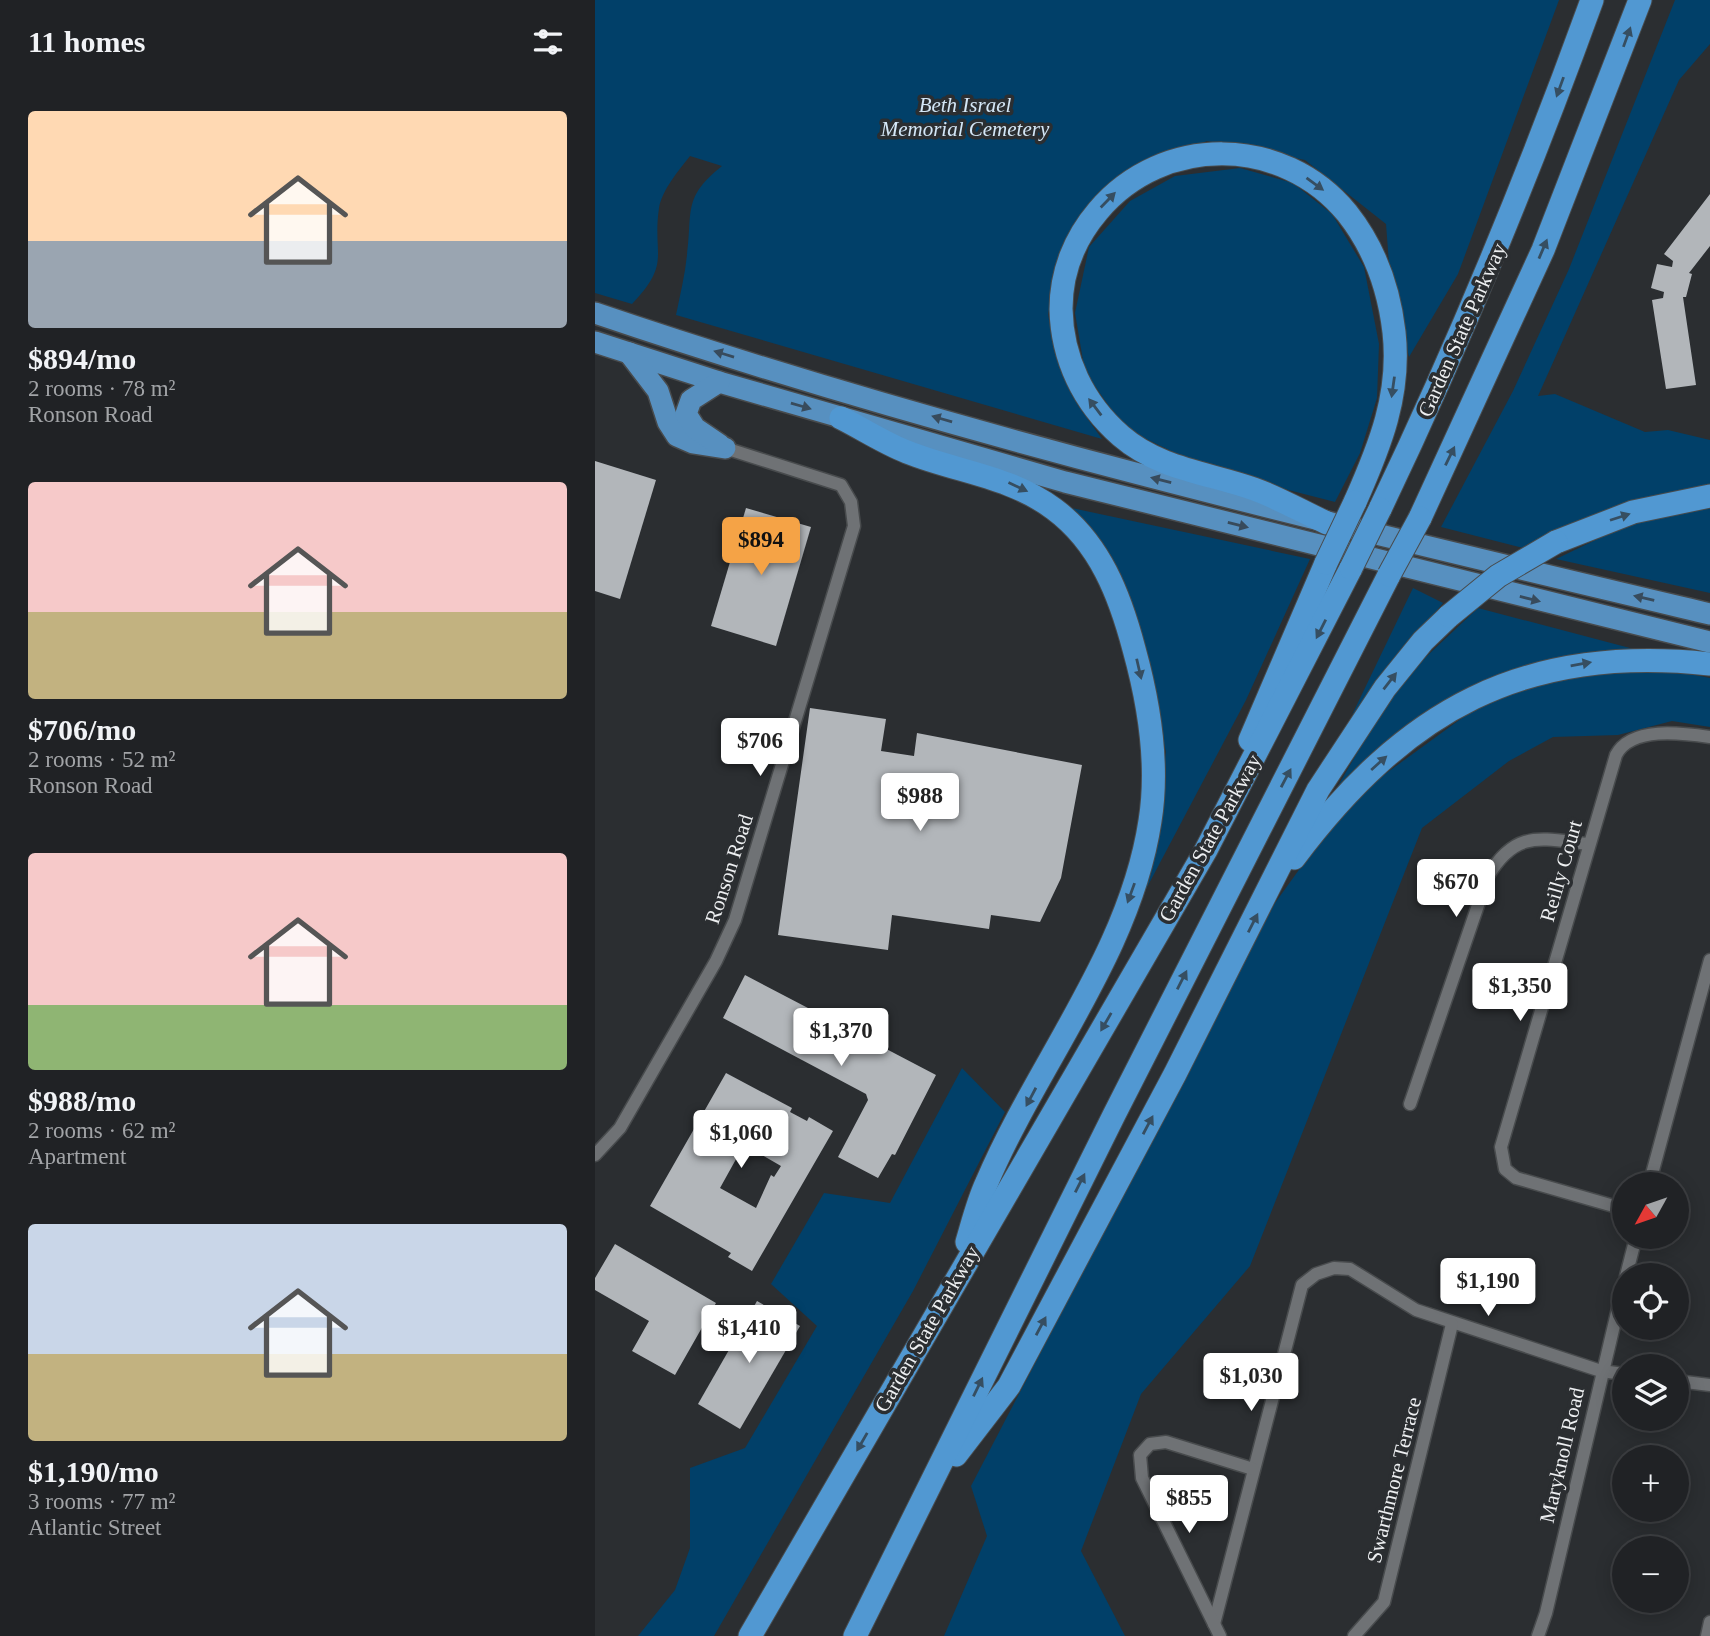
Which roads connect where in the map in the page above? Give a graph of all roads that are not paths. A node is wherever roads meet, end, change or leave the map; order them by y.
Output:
1 (1592, 0) edge
2 (1640, 0) edge
3 (595, 313) edge
4 (595, 342) edge
5 (629, 354) junction
6 (719, 382) junction
7 (841, 418) junction
8 (725, 448) junction
9 (1710, 496) edge
10 (1327, 523) junction
11 (1710, 614) edge
12 (1710, 642) edge
13 (1710, 664) edge
14 (1710, 737) edge
15 (1589, 844) junction
16 (1206, 850) junction
17 (1271, 888) junction
18 (1710, 960) edge
19 (1410, 1104) dead end
20 (595, 1155) edge
21 (1653, 1172) edge
22 (1612, 1206) edge
23 (953, 1285) junction
24 (1452, 1324) junction
25 (1612, 1329) edge
26 (1601, 1371) junction
27 (1612, 1372) edge
28 (1689, 1382) edge
29 (1710, 1385) edge
30 (1253, 1469) junction
31 (927, 1493) junction
32 (1710, 1622) edge
33 (1217, 1630) edge
34 (750, 1636) edge
35 (856, 1636) edge
36 (1354, 1636) edge
37 (1538, 1636) edge
38 (1707, 1636) edge

1 -> 16 highway, Garden State Parkway, bridge
31 -> 2 highway, Garden State Parkway, bridge
10 -> 3 highway
4 - 5 highway
5 - 6 highway
5 - 8 highway
6 -> 7 highway
6 - 8 highway
7 -> 12 highway
7 -> 23 highway
8 - 20 street, Ronson Road
17 -> 9 highway, bridge
11 -> 10 highway
10 -> 16 highway, bridge
17 -> 13 highway
14 - 15 street, Reilly Court
15 - 19 street
15 - 22 street, Reilly Court
16 -> 23 highway, Garden State Parkway
31 -> 17 highway
18 - 21 street
23 -> 34 highway, Garden State Parkway
24 - 26 street
24 - 30 street
24 - 36 street, Swarthmore Terrace
25 - 26 street, Maryknoll Road
26 - 27 street
26 - 37 street, Maryknoll Road
28 - 29 street
30 - 33 street
30 - 33 street
31 - 35 highway, Garden State Parkway
32 - 38 street

